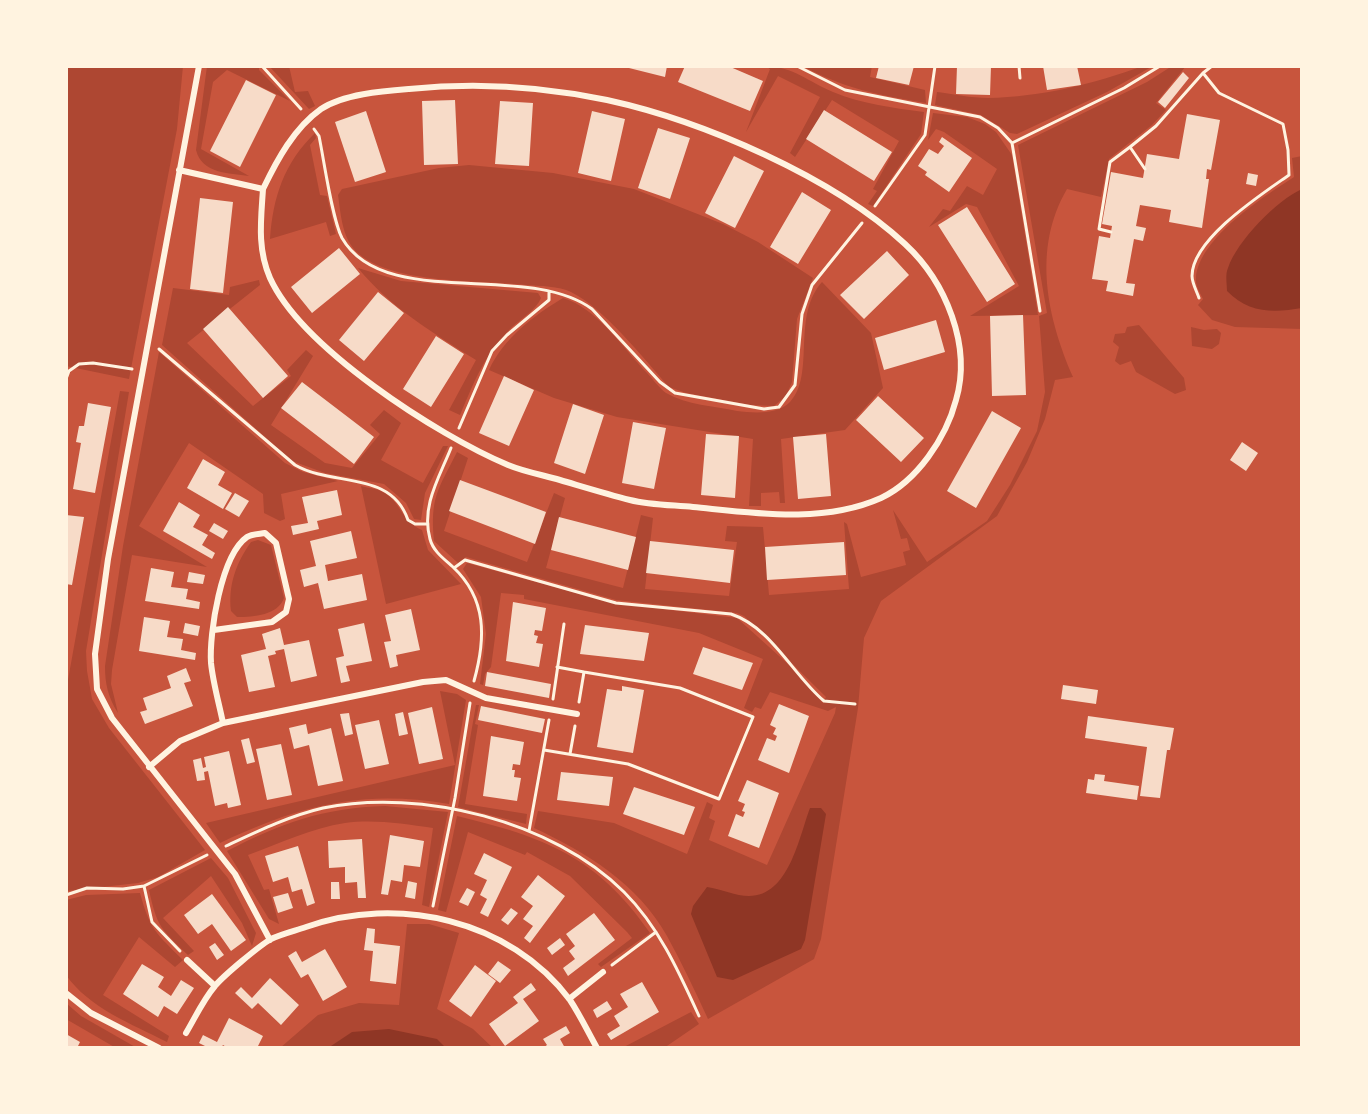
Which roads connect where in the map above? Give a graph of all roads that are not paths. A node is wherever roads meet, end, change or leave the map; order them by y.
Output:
1 (199, 66) edge
2 (179, 170) junction
3 (263, 189) junction
4 (214, 630) junction
5 (577, 714) road end
6 (223, 723) junction
7 (149, 766) junction
8 (270, 939) junction
9 (187, 960) road end
10 (603, 972) road end
11 (215, 986) junction
12 (66, 993) edge
13 (569, 999) junction
14 (186, 1033) dead end
15 (159, 1048) edge
16 (597, 1048) edge

1 - 2 street
2 - 3 street
2 - 7 street
3 - 3 street
4 - 4 street
4 - 6 street
5 - 6 street
6 - 7 street
7 - 8 street
8 - 11 street
8 - 13 street
9 - 11 street
10 - 13 street
11 - 14 street
12 - 15 street
13 - 16 street

